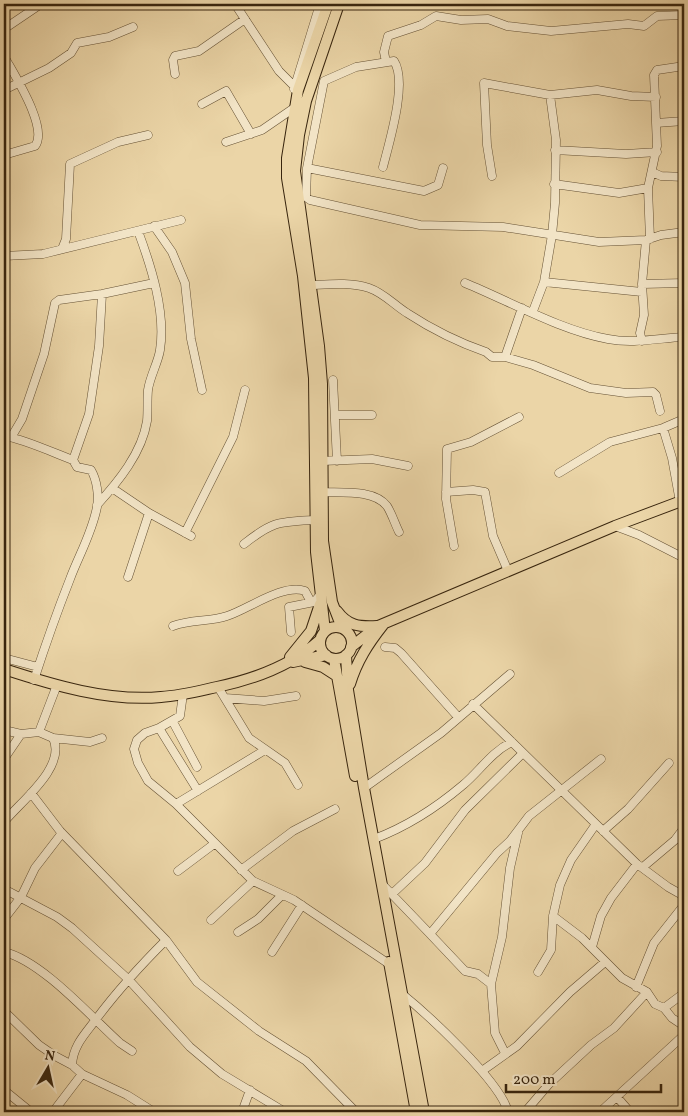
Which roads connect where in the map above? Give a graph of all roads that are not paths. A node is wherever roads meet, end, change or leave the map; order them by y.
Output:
1 (41, 4) edge
2 (235, 4) edge
3 (320, 4) edge
4 (328, 4) edge
5 (339, 4) edge
6 (684, 15) edge
7 (245, 19) junction
8 (133, 27) dead end
9 (4, 30) edge
10 (4, 56) edge
11 (386, 62) junction
12 (684, 66) edge
13 (175, 74) dead end
14 (20, 84) junction
15 (296, 89) junction
16 (4, 90) edge
17 (550, 94) junction
18 (656, 97) junction
19 (202, 104) dead end
20 (294, 108) junction
21 (684, 121) edge
22 (656, 123) junction
23 (250, 134) junction
24 (148, 135) dead end
25 (226, 142) dead end
26 (555, 150) junction
27 (654, 154) junction
28 (4, 155) edge
29 (382, 167) dead end
30 (307, 168) junction
31 (443, 168) dead end
32 (652, 172) junction
33 (492, 176) dead end
34 (684, 177) edge
35 (554, 184) junction
36 (648, 188) junction
37 (181, 220) dead end
38 (154, 226) junction
39 (138, 231) junction
40 (684, 232) edge
41 (552, 236) junction
42 (648, 239) junction
43 (66, 245) junction
44 (4, 256) edge
45 (544, 282) junction
46 (464, 283) dead end
47 (684, 283) edge
48 (154, 284) junction
49 (312, 285) junction
50 (642, 288) junction
51 (102, 294) junction
52 (522, 308) junction
53 (533, 311) junction
54 (684, 337) edge
55 (642, 341) junction
56 (505, 357) junction
57 (334, 380) dead end
58 (202, 390) dead end
59 (245, 390) dead end
60 (660, 411) dead end
61 (335, 415) junction
62 (372, 415) dead end
63 (519, 417) dead end
64 (684, 419) edge
65 (663, 428) junction
66 (8, 437) edge
67 (73, 460) junction
68 (322, 461) junction
69 (337, 461) junction
70 (408, 466) dead end
71 (559, 473) dead end
72 (112, 488) junction
73 (322, 492) junction
74 (446, 492) junction
75 (682, 501) edge
76 (97, 505) junction
77 (149, 513) junction
78 (314, 520) junction
79 (616, 526) junction
80 (398, 532) dead end
81 (244, 544) dead end
82 (454, 546) dead end
83 (684, 558) edge
84 (508, 571) junction
85 (128, 577) dead end
86 (325, 598) junction
87 (311, 602) junction
88 (379, 625) junction
89 (173, 626) dead end
90 (344, 629) junction
91 (291, 632) dead end
92 (323, 635) junction
93 (385, 647) dead end
94 (349, 651) junction
95 (330, 657) junction
96 (4, 658) edge
97 (302, 661) junction
98 (284, 665) junction
99 (38, 667) junction
100 (4, 669) edge
101 (510, 674) dead end
102 (337, 676) junction
103 (34, 680) junction
104 (57, 685) junction
105 (218, 687) junction
106 (348, 690) junction
107 (183, 694) junction
108 (296, 696) dead end
109 (225, 698) junction
110 (473, 704) junction
111 (458, 717) junction
112 (173, 722) junction
113 (160, 728) junction
114 (4, 730) edge
115 (39, 732) junction
116 (21, 734) junction
117 (53, 738) junction
118 (102, 738) dead end
119 (512, 742) junction
120 (266, 750) junction
121 (523, 753) junction
122 (4, 759) edge
123 (601, 759) dead end
124 (669, 763) dead end
125 (197, 767) dead end
126 (298, 785) dead end
127 (364, 788) junction
128 (561, 790) junction
129 (198, 791) junction
130 (31, 793) junction
131 (176, 804) junction
132 (335, 809) dead end
133 (4, 822) edge
134 (596, 824) junction
135 (684, 828) edge
136 (518, 830) junction
137 (603, 831) junction
138 (62, 833) junction
139 (374, 839) junction
140 (214, 844) junction
141 (640, 866) junction
142 (241, 870) junction
143 (178, 871) dead end
144 (253, 881) junction
145 (382, 884) junction
146 (4, 889) edge
147 (392, 894) junction
148 (282, 895) junction
149 (684, 896) edge
150 (21, 897) junction
151 (302, 905) junction
152 (684, 905) edge
153 (553, 916) junction
154 (4, 918) edge
155 (211, 920) dead end
156 (238, 932) dead end
157 (430, 934) junction
158 (166, 940) junction
159 (592, 947) junction
160 (4, 952) edge
161 (272, 952) dead end
162 (604, 962) junction
163 (389, 964) junction
164 (538, 972) dead end
165 (128, 979) junction
166 (491, 984) junction
167 (636, 986) junction
168 (648, 992) junction
169 (402, 993) junction
170 (684, 993) edge
171 (664, 1008) junction
172 (4, 1011) edge
173 (95, 1021) junction
174 (684, 1026) edge
175 (684, 1035) edge
176 (132, 1051) dead end
177 (505, 1053) junction
178 (70, 1062) junction
179 (482, 1071) junction
180 (82, 1074) junction
181 (4, 1090) edge
182 (250, 1090) junction
183 (617, 1097) junction
184 (510, 1111) edge
185 (31, 1112) edge
186 (54, 1112) edge
187 (154, 1112) edge
188 (242, 1112) edge
189 (285, 1112) edge
190 (356, 1112) edge
191 (416, 1112) edge
192 (424, 1112) edge
193 (525, 1112) edge
194 (600, 1112) edge
195 (630, 1112) edge

1 - 9 street
2 - 7 street
3 - 15 street
4 - 15 main road
5 - 49 main road
6 - 11 street
7 - 13 street
7 - 15 street
8 - 14 street
10 - 14 street
11 - 29 street
11 - 30 street
12 - 18 street
14 - 16 street
14 - 28 street
15 - 20 main road
17 - 18 street
17 - 26 street
17 - 33 street
18 - 22 street
19 - 23 street
20 - 23 street
20 - 78 main road
21 - 22 street
22 - 27 street
23 - 25 street
24 - 43 street
26 - 27 street
26 - 35 street
27 - 32 street
30 - 31 street
30 - 41 street
32 - 34 street
32 - 36 street
35 - 36 street
35 - 41 street
36 - 42 street
37 - 38 street
38 - 39 street
38 - 58 street
39 - 43 street
39 - 48 street
40 - 42 street
41 - 42 street
41 - 45 street
42 - 50 street
43 - 44 street
45 - 50 street
45 - 53 street
46 - 52 street
47 - 50 street
48 - 51 street
48 - 72 street
49 - 56 street
49 - 68 main road
50 - 55 street
51 - 66 street
51 - 67 street
52 - 53 street
52 - 56 street
53 - 55 street
54 - 55 street
56 - 60 street
57 - 61 street
59 - 77 street
61 - 62 street
61 - 69 street
63 - 74 street
64 - 65 street
65 - 71 street
65 - 75 street
66 - 67 street
67 - 76 street
68 - 69 street
68 - 73 main road
69 - 70 street
72 - 76 street
72 - 77 street
73 - 80 street
73 - 86 main road
74 - 82 street
74 - 84 street
75 - 79 main road
76 - 99 street
77 - 85 street
78 - 81 street
78 - 86 main road
79 - 83 street
79 - 84 main road
84 - 88 main road
86 - 87 street
86 - 88 main road
86 - 90 main road
86 - 92 main road
86 - 98 main road
87 - 89 street
87 - 91 street
88 - 90 main road
88 - 94 main road
88 - 106 main road
90 - 92 main road
90 - 94 main road
92 - 95 main road
92 - 98 main road
93 - 111 street
94 - 95 main road
94 - 106 main road
95 - 97 main road
95 - 102 main road
96 - 99 street
97 - 98 main road
97 - 102 main road
98 - 105 main road
99 - 103 street
100 - 103 main road
101 - 110 street
102 - 163 main road
103 - 104 main road
104 - 107 main road
104 - 115 street
105 - 107 main road
105 - 109 street
106 - 127 main road
107 - 112 street
108 - 109 street
109 - 120 street
110 - 111 street
110 - 119 street
111 - 127 street
112 - 113 street
112 - 125 street
113 - 129 street
113 - 131 street
114 - 116 street
115 - 116 street
115 - 117 street
116 - 122 street
117 - 118 street
117 - 130 street
119 - 121 street
119 - 139 street
120 - 126 street
120 - 129 street
121 - 128 street
121 - 147 street
123 - 128 street
124 - 137 street
127 - 139 main road
128 - 134 street
128 - 136 street
129 - 131 street
130 - 133 street
130 - 138 street
131 - 140 street
132 - 142 street
134 - 137 street
134 - 153 street
135 - 141 street
136 - 157 street
136 - 166 street
137 - 141 street
138 - 150 street
138 - 158 street
139 - 145 main road
140 - 142 street
140 - 143 street
141 - 149 street
141 - 159 street
142 - 144 street
144 - 148 street
144 - 155 street
145 - 147 street
145 - 169 main road
146 - 150 street
147 - 157 street
148 - 151 street
148 - 156 street
150 - 154 street
150 - 165 street
151 - 161 street
151 - 163 street
152 - 167 street
153 - 159 street
153 - 164 street
157 - 166 street
158 - 165 street
158 - 190 street
159 - 162 street
160 - 173 street
162 - 167 street
162 - 177 street
163 - 191 main road
165 - 173 street
165 - 182 street
166 - 177 street
167 - 168 street
168 - 171 street
168 - 193 street
169 - 179 street
169 - 192 main road
170 - 171 street
171 - 174 street
172 - 178 street
173 - 176 street
173 - 178 street
175 - 183 street
177 - 179 street
178 - 180 street
179 - 184 street
180 - 186 street
180 - 187 street
181 - 185 street
182 - 188 street
182 - 189 street
183 - 194 street
183 - 195 street

